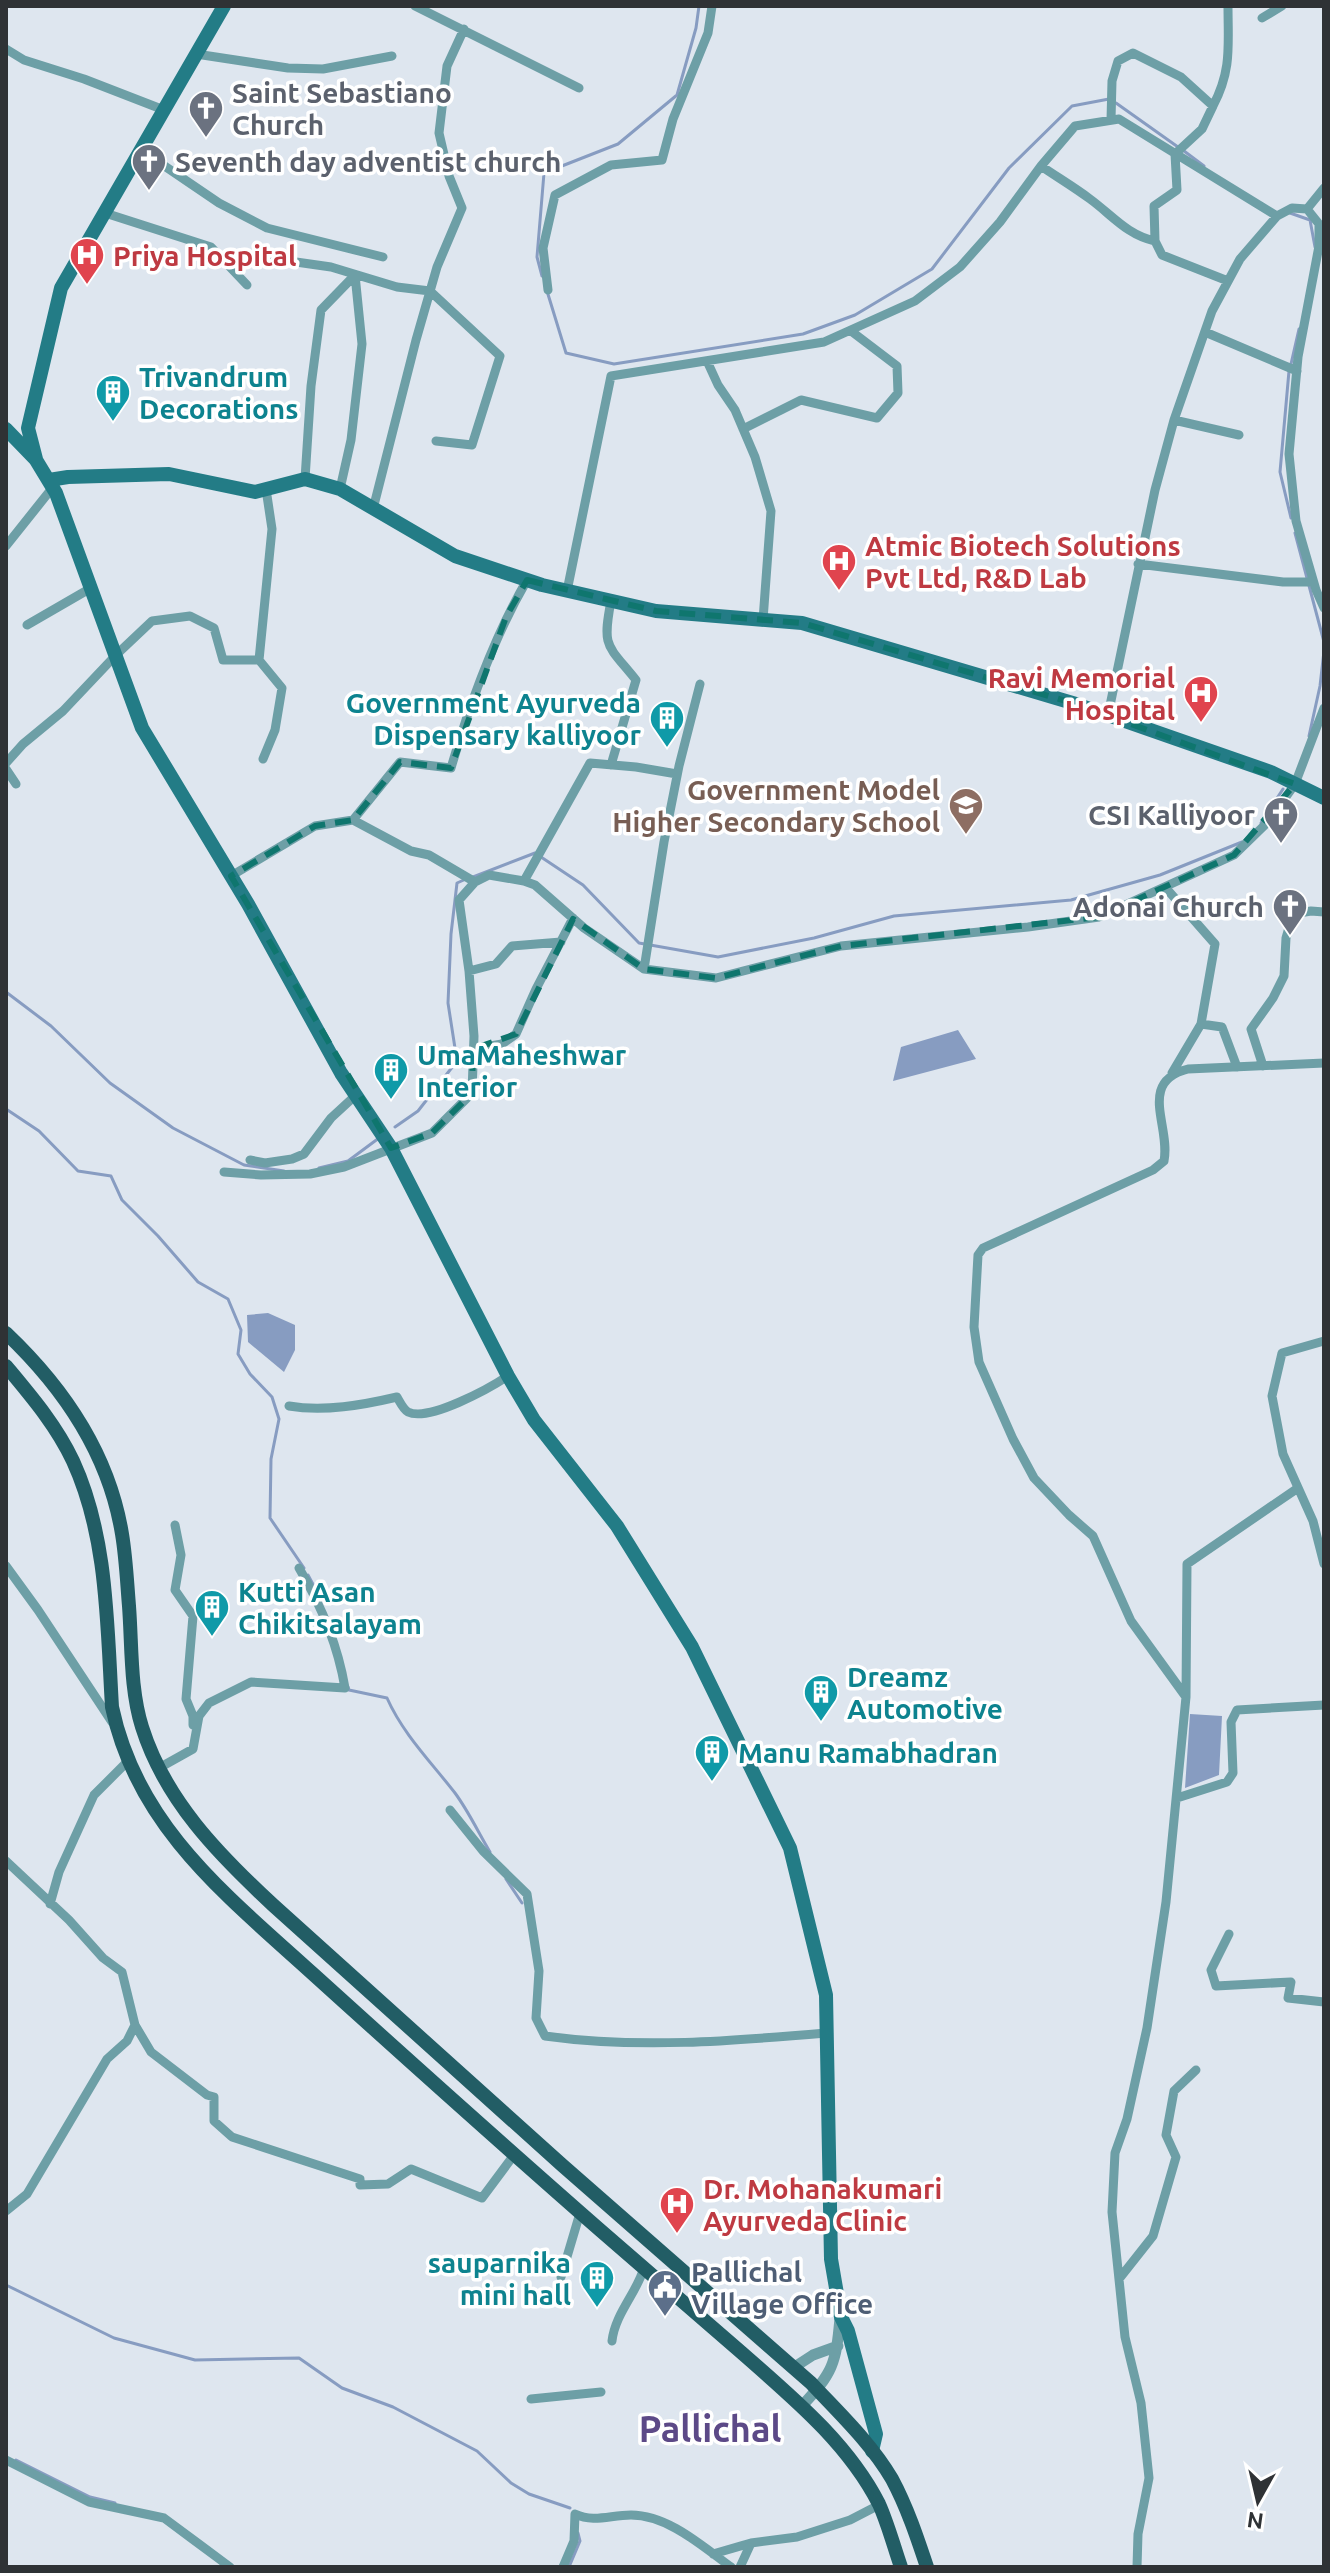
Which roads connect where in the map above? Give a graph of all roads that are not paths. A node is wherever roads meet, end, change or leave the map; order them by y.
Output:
1 (224, 6) edge
2 (415, 6) edge
3 (712, 6) edge
4 (1228, 6) edge
5 (1282, 6) edge
6 (1262, 18) dead end
7 (464, 29) junction
8 (6, 49) edge
9 (196, 54) junction
10 (392, 56) dead end
11 (579, 88) dead end
12 (1213, 106) junction
13 (164, 110) junction
14 (1111, 120) junction
15 (141, 150) junction
16 (1175, 154) junction
17 (1041, 166) junction
18 (1324, 188) edge
19 (1307, 209) junction
20 (105, 213) junction
21 (1277, 216) junction
22 (1155, 241) junction
23 (383, 257) dead end
24 (275, 259) dead end
25 (355, 275) junction
26 (1228, 281) junction
27 (247, 285) dead end
28 (548, 290) dead end
29 (430, 291) junction
30 (851, 331) junction
31 (1205, 332) junction
32 (707, 361) junction
33 (1297, 371) junction
34 (1174, 420) junction
35 (6, 429) edge
36 (743, 429) junction
37 (1239, 435) dead end
38 (436, 441) dead end
39 (36, 460) junction
40 (305, 479) junction
41 (51, 484) junction
42 (266, 489) junction
43 (340, 489) junction
44 (373, 509) junction
45 (6, 546) edge
46 (1138, 564) junction
47 (527, 580) junction
48 (1313, 582) junction
49 (91, 588) junction
50 (567, 591) junction
51 (611, 601) junction
52 (1324, 608) edge
53 (763, 620) junction
54 (27, 625) dead end
55 (116, 655) junction
56 (259, 660) junction
57 (700, 684) dead end
58 (1324, 708) edge
59 (1108, 715) junction
60 (263, 759) dead end
61 (611, 765) junction
62 (6, 766) edge
63 (677, 774) junction
64 (16, 784) dead end
65 (1295, 784) junction
66 (1324, 798) edge
67 (353, 820) junction
68 (231, 876) junction
69 (524, 881) junction
70 (475, 882) junction
71 (1165, 887) junction
72 (1324, 912) edge
73 (573, 918) junction
74 (561, 942) junction
75 (644, 969) junction
76 (469, 971) junction
77 (1201, 1024) junction
78 (473, 1049) junction
79 (1324, 1063) edge
80 (1263, 1066) junction
81 (1237, 1067) junction
82 (1172, 1073) junction
83 (356, 1095) junction
84 (391, 1148) junction
85 (250, 1160) dead end
86 (224, 1172) dead end
87 (6, 1333) edge
88 (1324, 1341) edge
89 (6, 1366) edge
90 (508, 1376) junction
91 (289, 1406) dead end
92 (1298, 1488) junction
93 (175, 1525) dead end
94 (1324, 1564) edge
95 (6, 1566) edge
96 (299, 1568) dead end
97 (1186, 1697) junction
98 (1324, 1705) edge
99 (117, 1727) junction
100 (193, 1749) junction
101 (128, 1761) junction
102 (159, 1768) junction
103 (1177, 1798) junction
104 (450, 1810) dead end
105 (6, 1861) edge
106 (50, 1904) junction
107 (1229, 1934) dead end
108 (1324, 2002) edge
109 (135, 2025) junction
110 (826, 2033) junction
111 (1196, 2070) dead end
112 (514, 2155) junction
113 (6, 2211) edge
114 (580, 2213) junction
115 (644, 2268) junction
116 (561, 2277) dead end
117 (1119, 2279) junction
118 (841, 2317) junction
119 (612, 2341) dead end
120 (838, 2346) junction
121 (793, 2368) junction
122 (817, 2389) junction
123 (601, 2392) dead end
124 (531, 2399) dead end
125 (801, 2407) junction
126 (872, 2451) junction
127 (6, 2460) edge
128 (879, 2505) junction
129 (751, 2543) junction
130 (713, 2554) junction
131 (230, 2567) edge
132 (563, 2567) edge
133 (731, 2567) edge
134 (740, 2567) edge
135 (901, 2567) edge
136 (927, 2567) edge
137 (1137, 2567) edge

1 - 9 main road
2 - 7 street
3 - 28 street
4 - 12 street
5 - 6 street
7 - 11 street
7 - 29 street
8 - 13 street
9 - 10 street
9 - 13 main road
12 - 14 street
12 - 16 street
13 - 15 main road
14 - 16 street
14 - 17 street
15 - 20 main road
15 - 23 street
16 - 21 street
16 - 22 street
17 - 22 street
17 - 30 street
18 - 19 street
19 - 21 street
19 - 33 street
20 - 27 street
20 - 39 main road
21 - 26 street
22 - 26 street
24 - 25 street
25 - 29 street
25 - 40 street
25 - 43 street
26 - 31 street
29 - 38 street
29 - 44 street
30 - 32 street
30 - 36 street
31 - 33 street
31 - 34 street
32 - 36 street
32 - 50 street
33 - 48 street
34 - 37 street
34 - 46 street
35 - 39 main road
36 - 53 street
39 - 41 main road
40 - 42 main road
40 - 43 main road
41 - 42 main road
41 - 45 street
41 - 49 main road
42 - 56 street
43 - 44 main road
44 - 47 main road
46 - 48 street
46 - 59 street
47 - 50 main road
47 - 67 street
48 - 52 street
49 - 54 street
49 - 55 main road
50 - 51 main road
51 - 53 main road
51 - 61 street
53 - 59 main road
55 - 56 street
55 - 62 street
55 - 68 main road
56 - 60 street
57 - 63 street
58 - 65 street
59 - 65 main road
61 - 63 street
61 - 69 street
62 - 64 street
63 - 75 street
65 - 66 main road
65 - 71 street
67 - 68 street
67 - 70 street
68 - 83 main road
69 - 70 street
69 - 73 street
70 - 76 street
71 - 75 street
71 - 77 street
72 - 80 street
73 - 74 street
73 - 75 street
74 - 76 street
74 - 78 street
76 - 78 street
77 - 81 street
77 - 82 street
78 - 84 street
79 - 80 street
80 - 81 street
81 - 82 street
82 - 97 street
83 - 84 main road
83 - 85 street
84 - 86 street
84 - 90 main road
87 - 102 main road
88 - 92 street
89 - 99 main road
90 - 91 street
90 - 110 main road
92 - 94 street
92 - 97 street
93 - 100 street
95 - 99 street
96 - 100 street
97 - 103 street
98 - 103 street
99 - 101 main road
100 - 102 street
101 - 106 street
101 - 112 main road
102 - 121 main road
103 - 117 street
104 - 110 street
105 - 106 street
106 - 109 street
107 - 108 street
109 - 112 street
109 - 113 street
110 - 118 main road
111 - 117 street
112 - 114 main road
114 - 115 main road
114 - 116 street
115 - 119 street
115 - 125 main road
117 - 137 street
118 - 120 street
118 - 126 main road
120 - 121 street
120 - 122 street
121 - 122 main road
122 - 125 street
122 - 126 main road
123 - 124 street
125 - 128 main road
126 - 136 main road
127 - 131 street
128 - 129 street
128 - 135 main road
129 - 130 street
129 - 134 street
130 - 132 street
130 - 133 street

